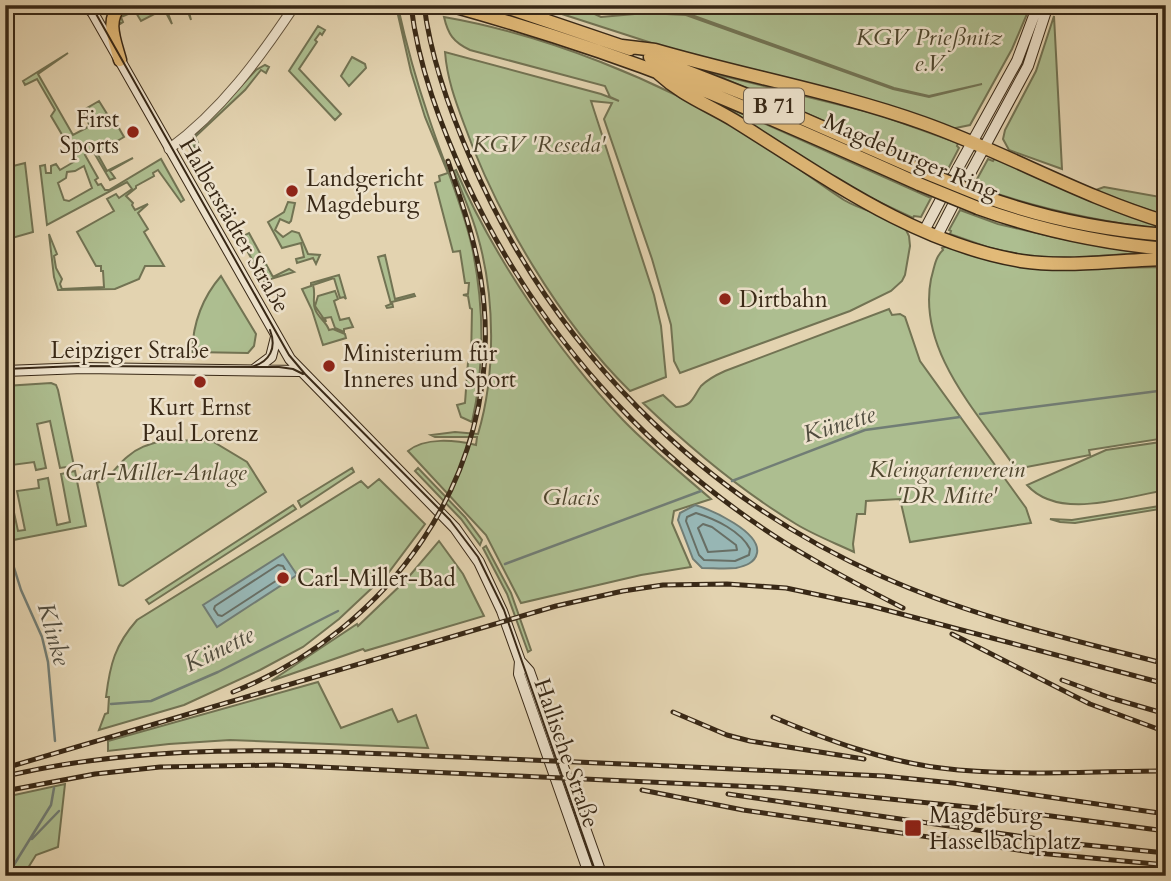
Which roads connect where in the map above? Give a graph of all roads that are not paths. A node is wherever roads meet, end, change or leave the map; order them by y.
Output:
1 (110, 5) edge
2 (121, 5) edge
3 (295, 5) edge
4 (449, 5) edge
5 (1038, 5) edge
6 (1048, 5) edge
7 (501, 6) edge
8 (90, 7) edge
9 (622, 46) junction
10 (120, 60) junction
11 (659, 73) junction
12 (972, 142) junction
13 (985, 148) junction
14 (169, 149) junction
15 (953, 177) dead end
16 (922, 178) junction
17 (965, 183) dead end
18 (941, 199) dead end
19 (980, 202) junction
20 (953, 205) dead end
21 (1166, 222) edge
22 (930, 233) junction
23 (1166, 235) edge
24 (1166, 249) edge
25 (1166, 259) edge
26 (276, 336) junction
27 (255, 369) junction
28 (5, 371) edge
29 (299, 371) junction
30 (520, 662) junction
31 (590, 876) edge
32 (602, 876) edge

1 - 8 highway
2 - 10 highway
3 - 14 street
4 - 11 highway, Magdeburger Ring / B 71
5 - 12 main road
6 - 13 main road
7 - 9 highway, Magdeburger Ring / B 71
8 - 10 main road, Halberstädter Straße
9 - 12 highway
9 - 16 highway, Magdeburger Ring / B 71
10 - 14 main road, Halberstädter Straße
11 - 16 highway, Magdeburger Ring / B 71
11 - 22 highway
12 - 13 highway
12 - 15 main road
13 - 17 main road
13 - 21 highway
14 - 26 main road, Halberstädter Straße
16 - 19 highway, Magdeburger Ring / B 71, bridge
18 - 22 main road
19 - 23 highway, Magdeburger Ring / B 71
19 - 24 highway, Magdeburger Ring / B 71
20 - 22 main road
22 - 25 highway
26 - 27 main road
26 - 29 main road, Halberstädter Straße
27 - 28 main road, Leipziger Straße
27 - 29 main road, Leipziger Straße
29 - 30 main road, Halberstädter Straße
30 - 31 main road, Hallische Straße
30 - 32 main road, Hallische Straße

